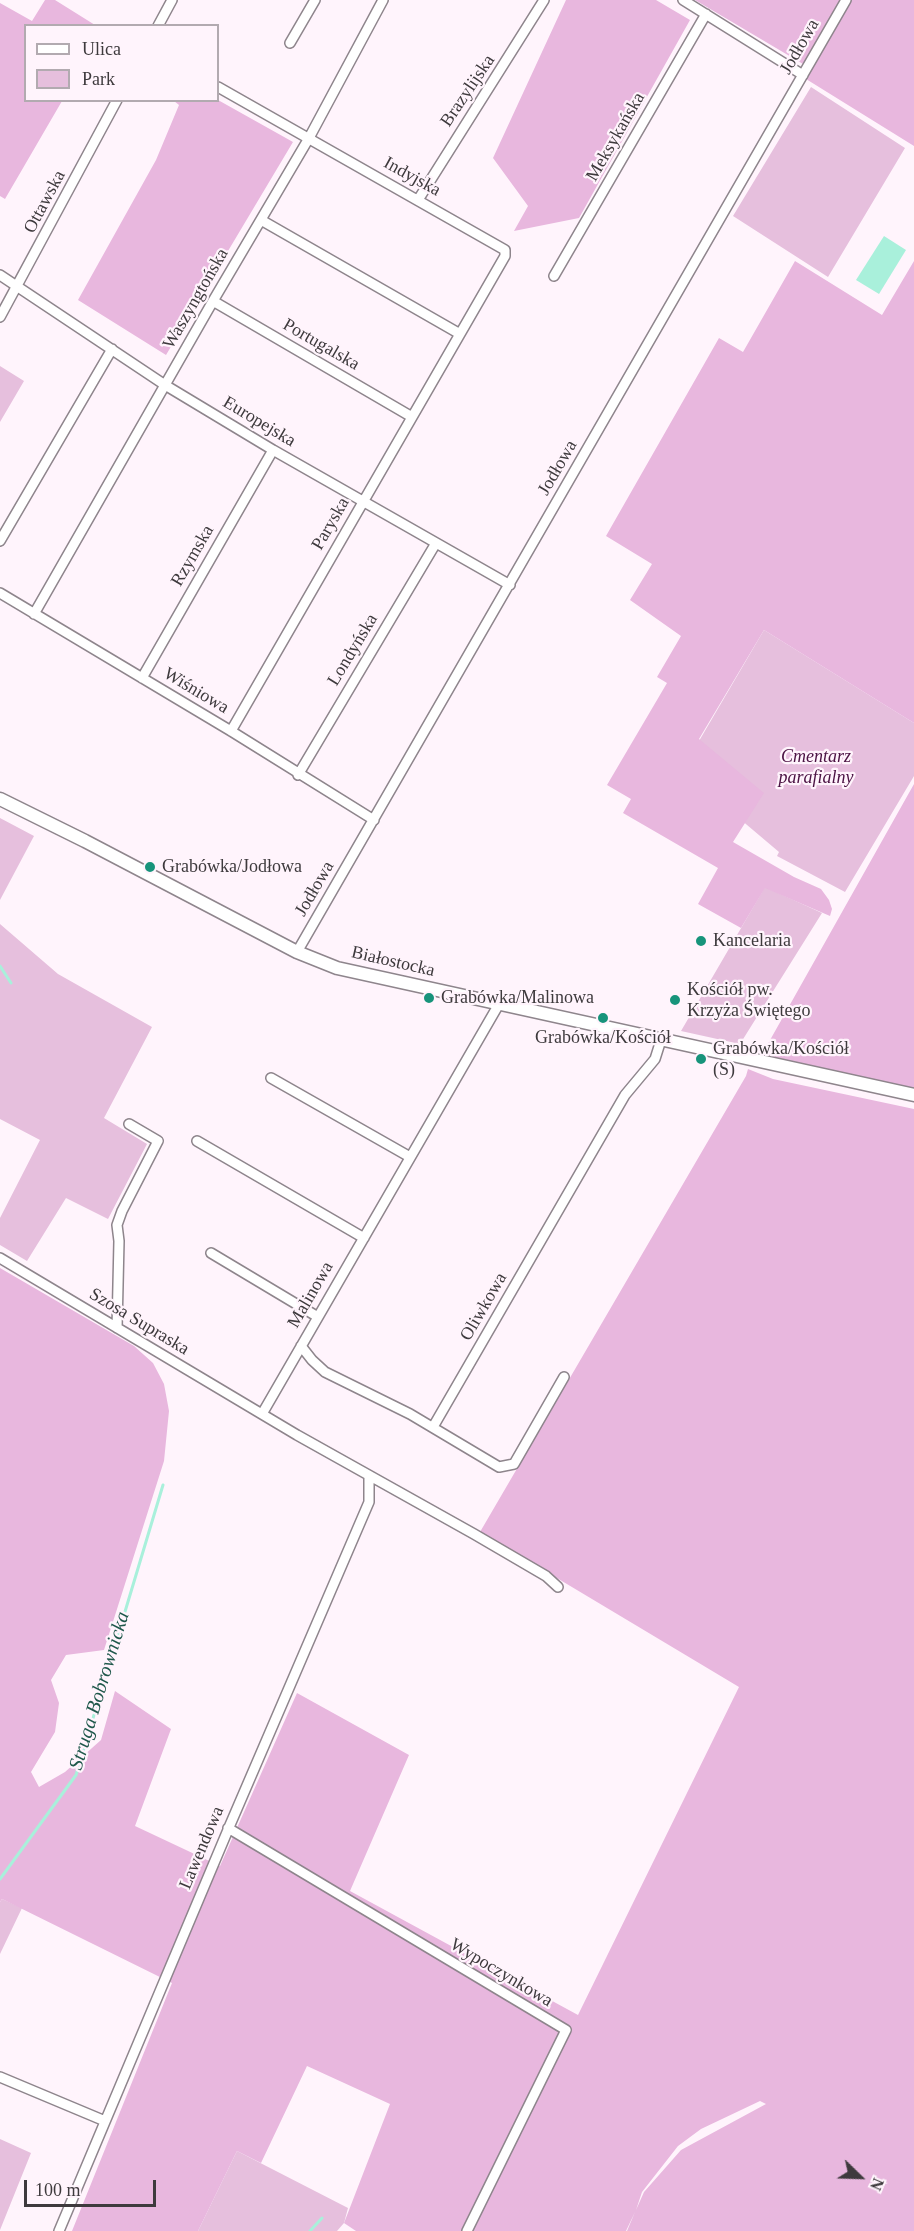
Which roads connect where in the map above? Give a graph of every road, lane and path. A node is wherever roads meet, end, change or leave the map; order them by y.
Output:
1 (172, 0) edge
2 (315, 0) edge
3 (383, 0) edge
4 (544, 0) edge
5 (683, 0) edge
6 (846, 0) edge
7 (706, 14) junction
8 (159, 24) edge
9 (290, 43) dead end
10 (803, 75) junction
11 (219, 88) edge
12 (116, 102) edge
13 (309, 138) junction
14 (418, 200) junction
15 (261, 220) junction
16 (0, 274) edge
17 (554, 276) dead end
18 (18, 287) junction
19 (213, 301) junction
20 (0, 318) edge
21 (460, 334) junction
22 (112, 349) junction
23 (165, 385) junction
24 (412, 417) junction
25 (273, 450) junction
26 (364, 501) junction
27 (0, 541) edge
28 (436, 543) junction
29 (510, 585) junction
30 (0, 593) edge
31 (34, 614) junction
32 (142, 678) junction
33 (231, 731) junction
34 (298, 775) junction
35 (0, 799) edge
36 (374, 820) junction
37 (297, 952) junction
38 (499, 1004) junction
39 (661, 1040) junction
40 (271, 1078) dead end
41 (914, 1095) edge
42 (129, 1124) dead end
43 (197, 1141) dead end
44 (410, 1157) junction
45 (364, 1238) junction
46 (211, 1253) dead end
47 (0, 1258) edge
48 (318, 1317) junction
49 (117, 1328) junction
50 (301, 1346) junction
51 (564, 1377) dead end
52 (262, 1414) junction
53 (433, 1427) junction
54 (369, 1476) junction
55 (558, 1587) dead end
56 (228, 1828) junction
57 (0, 2077) edge
58 (105, 2121) junction
59 (59, 2231) edge
60 (466, 2231) edge

1 - 8 street
2 - 9 street
3 - 13 street, Waszyngtońska
4 - 14 street, Brazylijska
5 - 7 street
6 - 10 street, Jodłowa
7 - 10 street
7 - 17 street, Meksykańska
10 - 29 street, Jodłowa
11 - 13 street, Indyjska
12 - 18 street, Ottawska
13 - 14 street, Indyjska
13 - 15 street, Waszyngtońska
14 - 21 street, Indyjska
15 - 19 street, Waszyngtońska
15 - 21 street
16 - 18 street, Europejska
18 - 20 street, Ottawska
18 - 22 street, Europejska
19 - 23 street, Waszyngtońska
19 - 24 street, Portugalska
21 - 24 street, Paryska
22 - 23 street, Europejska
22 - 27 street
23 - 25 street, Europejska
23 - 31 street, Waszyngtońska
24 - 26 street, Paryska
25 - 26 street, Europejska
25 - 32 street, Rzymska
26 - 28 street, Europejska
26 - 33 street, Paryska
28 - 29 street, Europejska
28 - 34 street, Londyńska
29 - 36 street, Jodłowa
30 - 31 street, Wiśniowa
31 - 32 street, Wiśniowa
32 - 33 street, Wiśniowa
33 - 34 street, Wiśniowa
34 - 36 street, Wiśniowa
35 - 37 street, Białostocka
36 - 37 street, Jodłowa
37 - 38 street, Białostocka
38 - 39 street, Białostocka
38 - 44 street, Malinowa
39 - 41 street, Białostocka
39 - 53 street, Oliwkowa
40 - 44 street
42 - 49 street
43 - 45 street
44 - 45 street, Malinowa
45 - 48 street, Malinowa
46 - 48 street
47 - 49 street, Szosa Supraska
48 - 50 street, Malinowa
49 - 52 street, Szosa Supraska
50 - 52 street, Malinowa
50 - 53 street
51 - 53 street
52 - 54 street
54 - 55 street
54 - 56 street, Lawendowa
56 - 58 street, Lawendowa
56 - 60 street, Wypoczynkowa
57 - 58 street
58 - 59 street, Lawendowa

